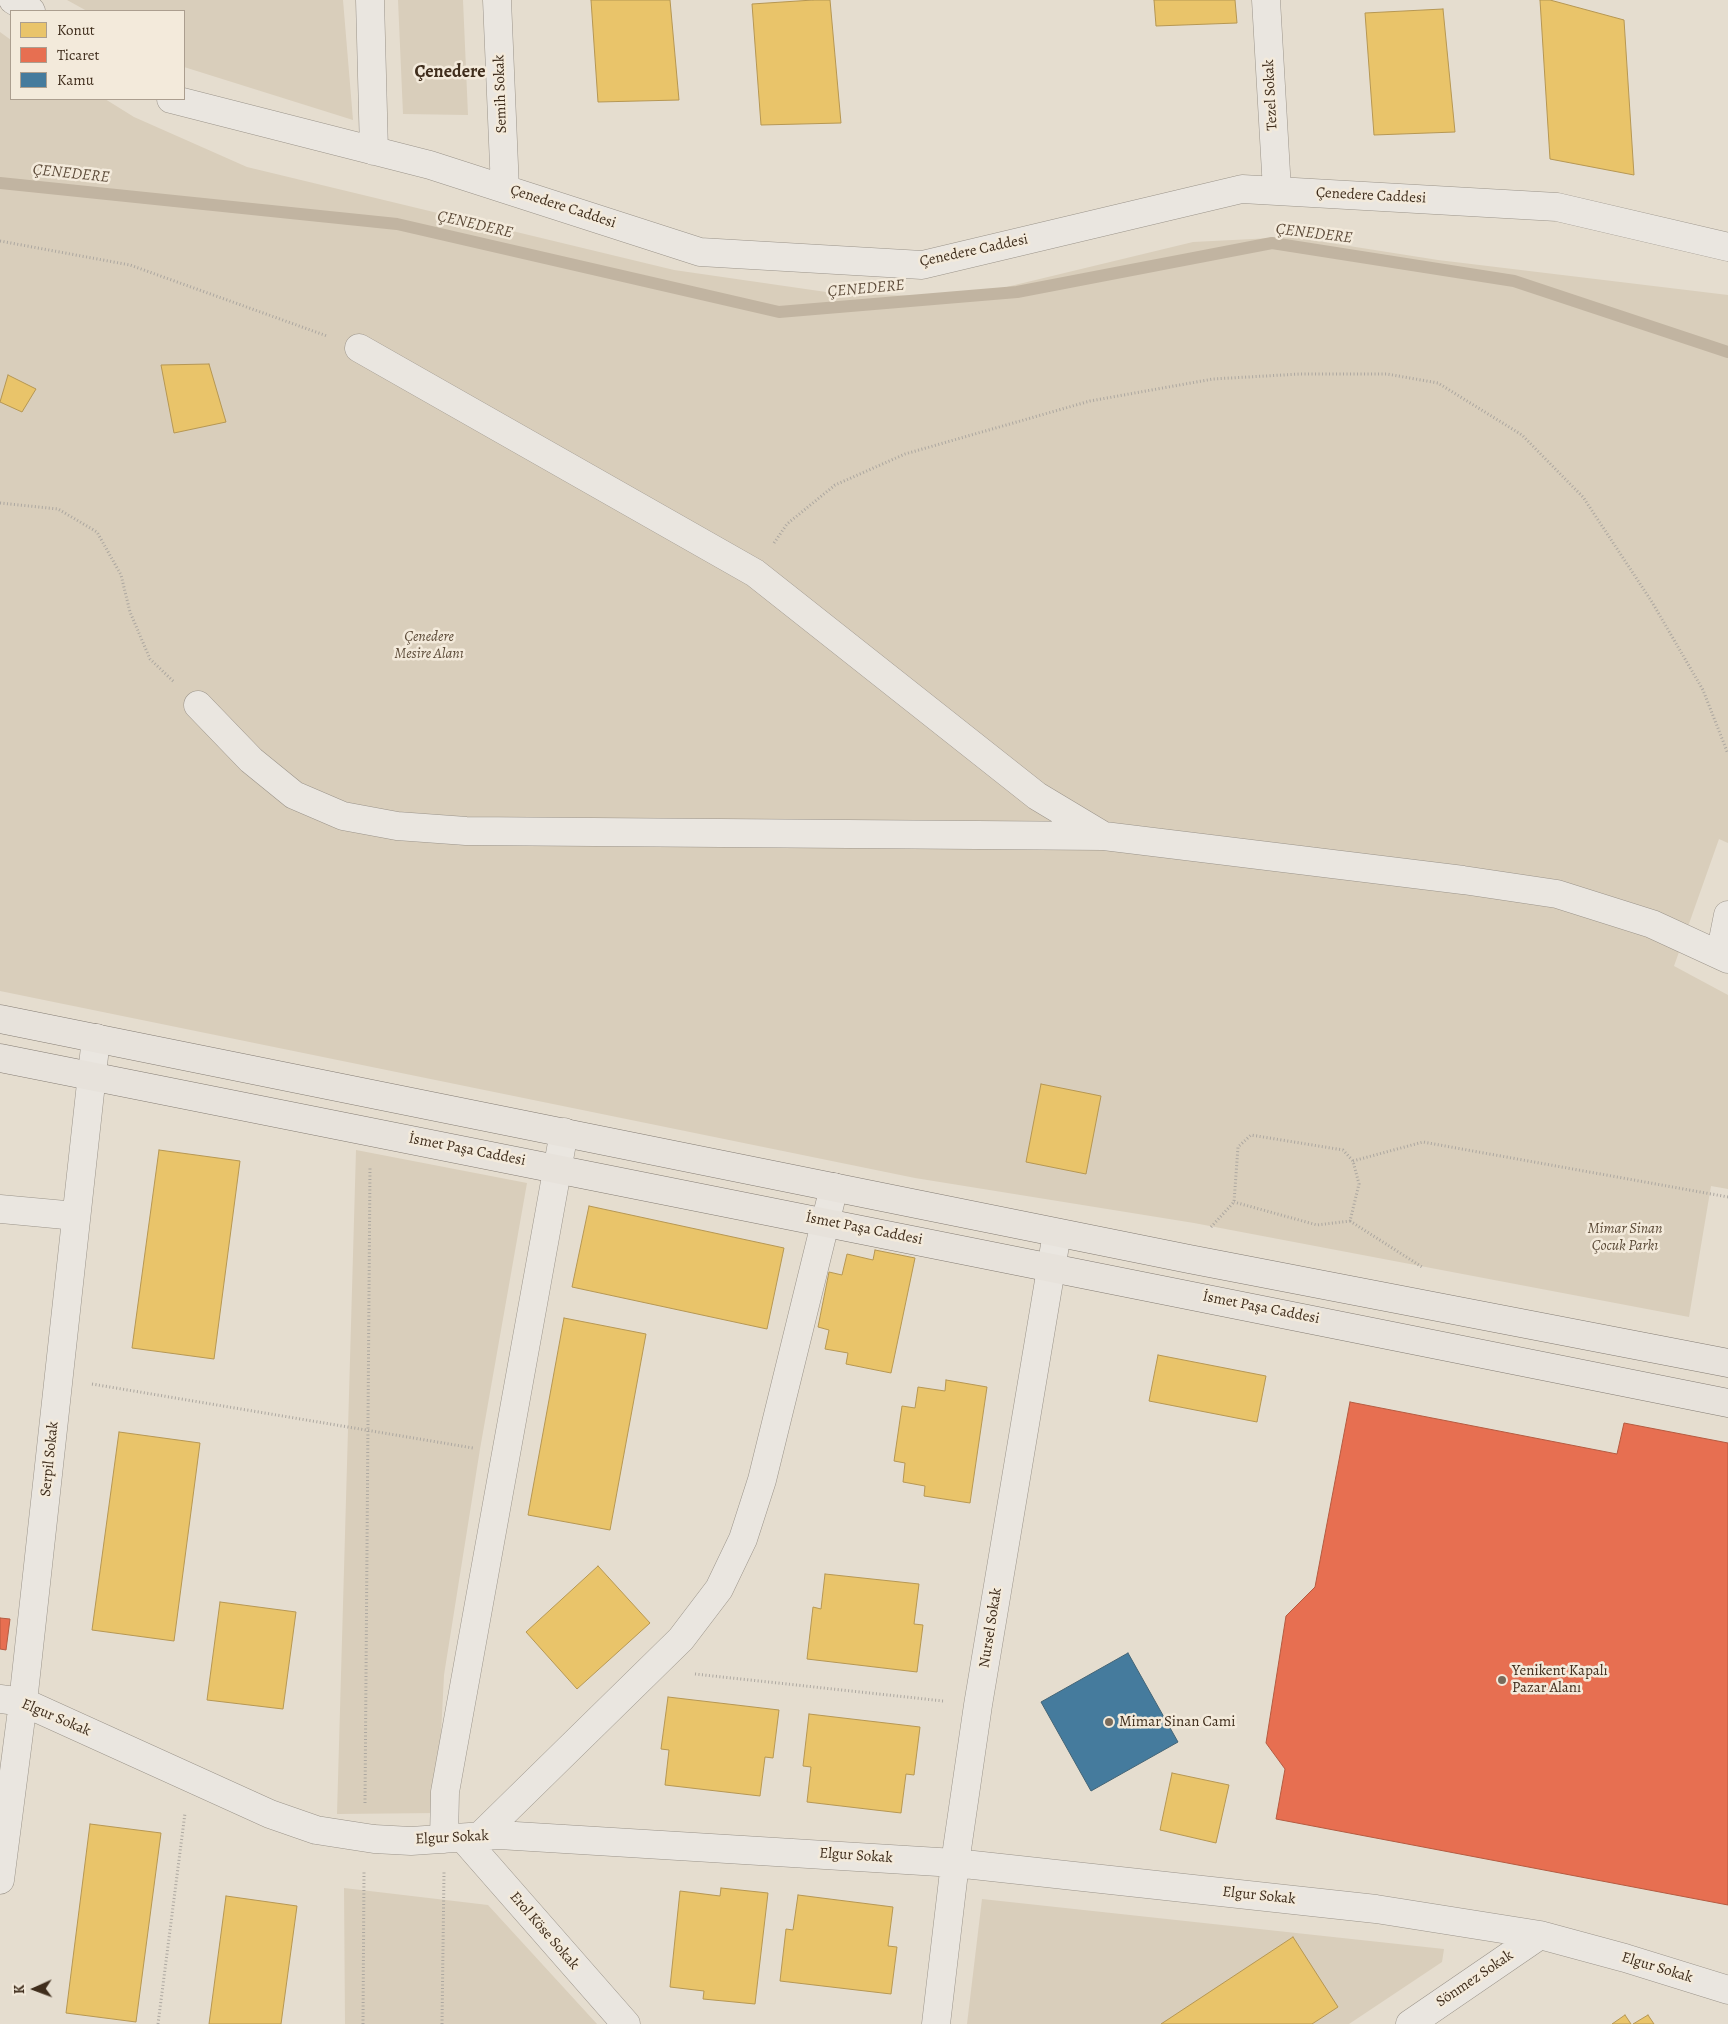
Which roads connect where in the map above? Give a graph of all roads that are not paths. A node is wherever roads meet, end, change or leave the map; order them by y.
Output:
1 (13, 0) edge
2 (370, 0) edge
3 (497, 0) edge
4 (1266, 0) edge
5 (29, 10) edge
6 (175, 100) edge
7 (374, 150) junction
8 (505, 189) junction
9 (1277, 190) junction
10 (1728, 247) edge
11 (359, 348) road end
12 (198, 705) road end
13 (1104, 836) junction
14 (1728, 915) edge
15 (1724, 957) edge
16 (0, 1019) edge
17 (96, 1038) junction
18 (0, 1058) edge
19 (92, 1076) junction
20 (564, 1132) junction
21 (557, 1168) junction
22 (834, 1187) junction
23 (0, 1209) edge
24 (76, 1216) junction
25 (826, 1222) junction
26 (1057, 1233) junction
27 (1051, 1266) junction
28 (1728, 1363) edge
29 (1728, 1403) edge
30 (12, 1700) edge
31 (462, 1838) junction
32 (955, 1863) junction
33 (0, 1880) edge
34 (1540, 1935) junction
35 (1728, 1990) edge
36 (626, 2024) edge
37 (936, 2024) edge
38 (1410, 2024) edge

1 - 5 street
2 - 7 street
3 - 8 street, Semih Sokak
4 - 9 street, Tezel Sokak
6 - 7 street, Çenedere Caddesi
7 - 8 street, Çenedere Caddesi
8 - 9 street, Çenedere Caddesi
9 - 10 street, Çenedere Caddesi
11 - 13 street
12 - 13 street
13 - 15 street
14 - 15 street
16 - 17 main road
17 - 19 street, Serpil Sokak
17 - 20 main road
18 - 19 main road, İsmet Paşa Caddesi
19 - 21 main road, İsmet Paşa Caddesi
19 - 24 street, Serpil Sokak
20 - 21 street
20 - 22 main road
21 - 25 main road, İsmet Paşa Caddesi
21 - 31 street
22 - 25 street
22 - 26 main road
23 - 24 street
24 - 30 street, Serpil Sokak
25 - 27 main road, İsmet Paşa Caddesi
25 - 31 street
26 - 27 street, Nursel Sokak
26 - 28 main road
27 - 29 main road, İsmet Paşa Caddesi
27 - 32 street, Nursel Sokak
30 - 31 street, Elgur Sokak
30 - 33 street, Serpil Sokak
31 - 32 street, Elgur Sokak
31 - 36 street, Erol Köse Sokak
32 - 34 street, Elgur Sokak
32 - 37 street, Nursel Sokak
34 - 35 street, Elgur Sokak
34 - 38 street, Sönmez Sokak

